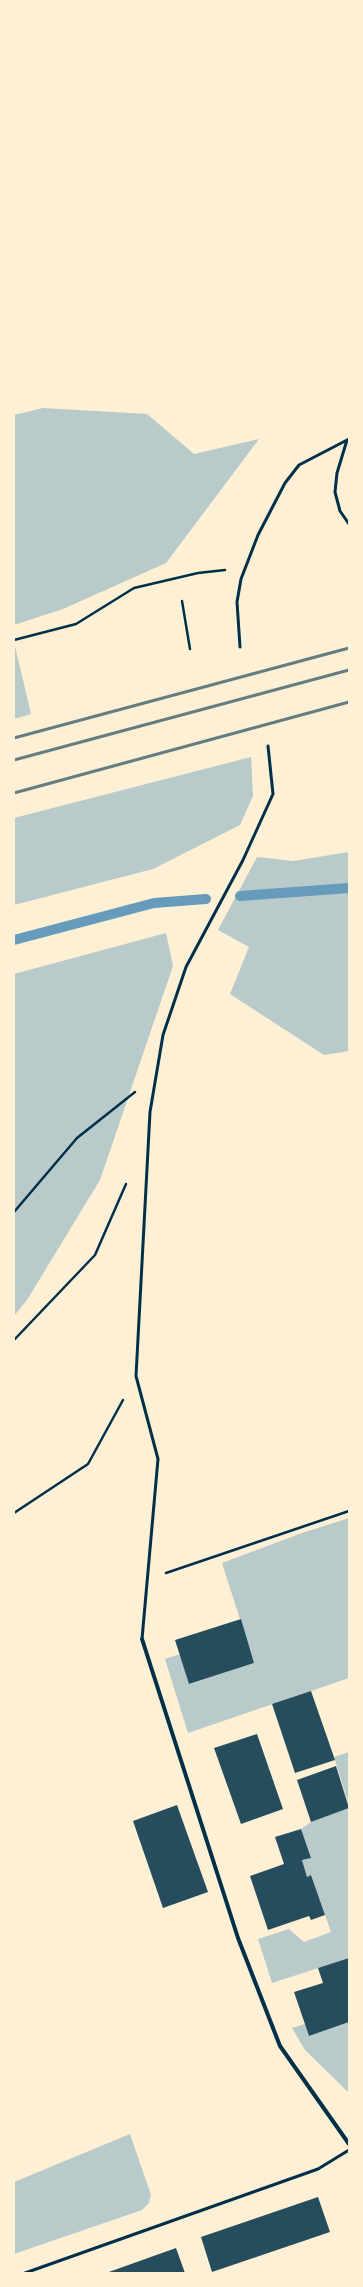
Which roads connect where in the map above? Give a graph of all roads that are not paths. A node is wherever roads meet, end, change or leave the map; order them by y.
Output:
1 (348, 440) edge
2 (349, 524) edge
3 (240, 647) dead end
4 (268, 746) dead end
5 (142, 1639) joint
6 (349, 2144) edge
7 (349, 2150) edge
8 (25, 2273) edge

1 - 2 lane
1 - 3 lane
4 - 5 lane
5 - 6 street
7 - 8 lane

